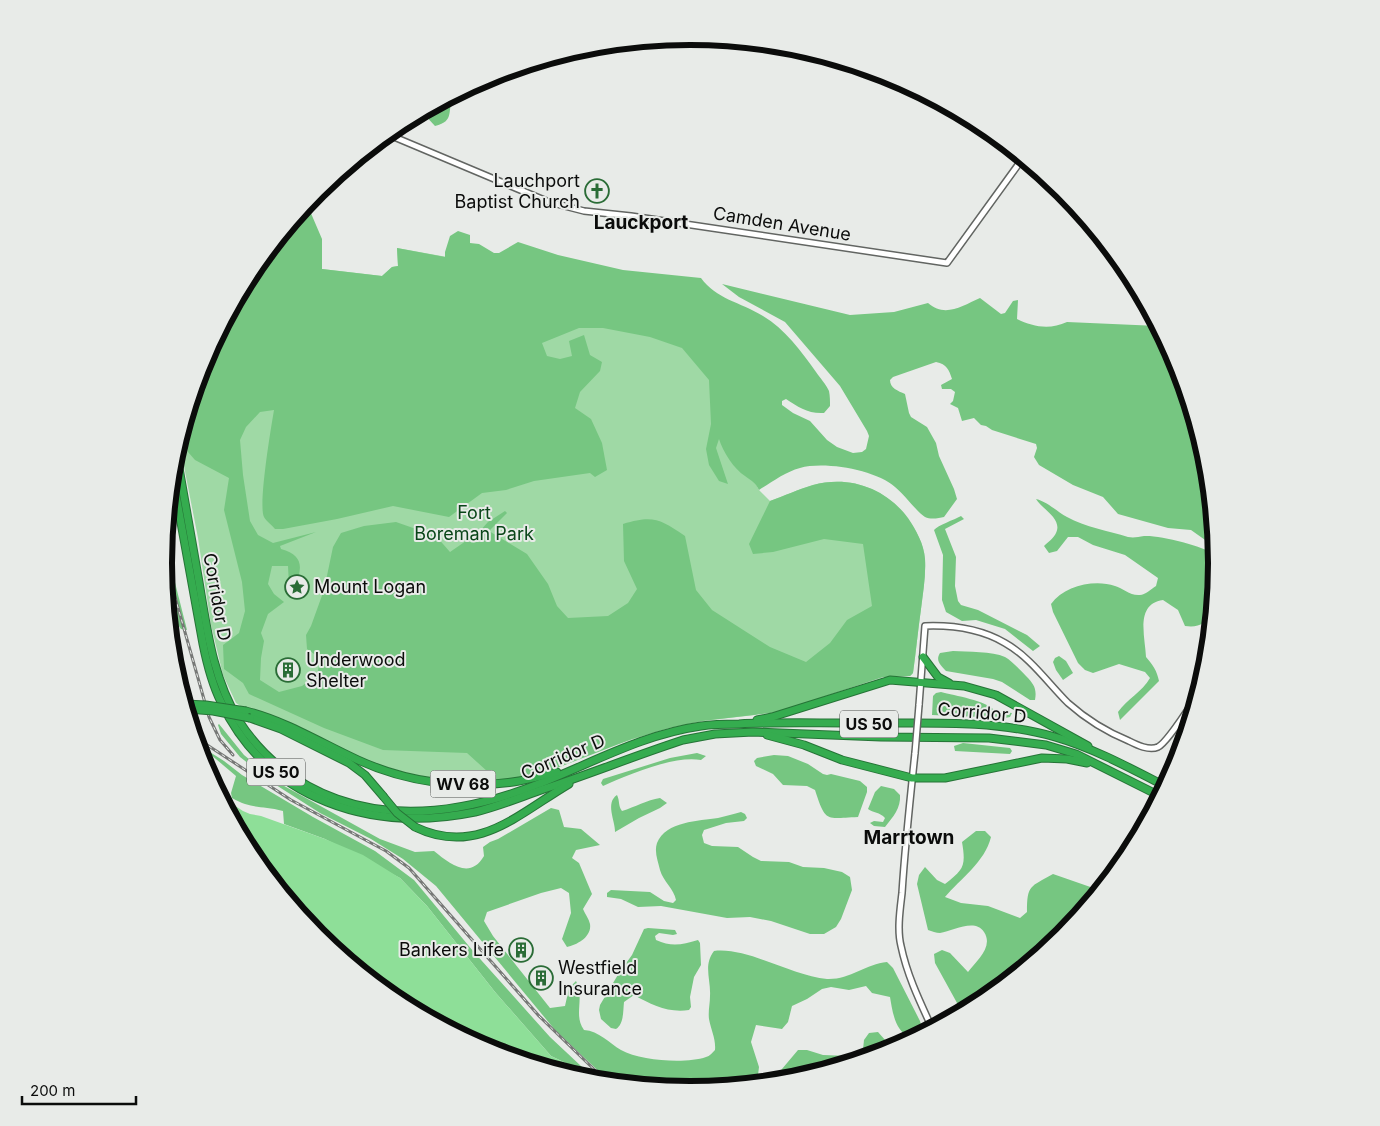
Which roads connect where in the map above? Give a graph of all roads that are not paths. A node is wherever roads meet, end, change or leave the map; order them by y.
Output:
1 (395, 137) edge
2 (1019, 163) edge
3 (180, 473) edge
4 (176, 496) edge
5 (923, 657) junction
6 (922, 683) junction
7 (954, 685) junction
8 (192, 704) edge
9 (193, 709) edge
10 (1186, 713) edge
11 (248, 714) junction
12 (735, 724) junction
13 (753, 732) junction
14 (1112, 760) junction
15 (1098, 765) junction
16 (569, 770) junction
17 (583, 776) junction
18 (912, 778) junction
19 (1159, 783) edge
20 (1154, 793) edge
21 (929, 1022) edge

1 - 2 street, Camden Avenue
3 - 16 highway, Corridor D / US 50
4 - 17 highway, Corridor D / US 50
5 - 6 street
5 - 7 highway
5 - 10 street
6 - 7 highway
6 - 12 highway
6 - 18 street, bridge
7 - 14 highway
8 - 11 highway, WV 68, bridge
9 - 11 highway, WV 68, bridge
11 - 16 highway, WV 68
11 - 17 highway, WV 68, bridge
12 - 14 highway, Corridor D / US 50
12 - 16 highway, Corridor D / US 50
13 - 15 highway, Corridor D / US 50
13 - 17 highway, Corridor D / US 50
13 - 18 highway
14 - 19 highway, Corridor D / US 50
15 - 18 highway
15 - 20 highway, Corridor D / US 50
18 - 21 street

